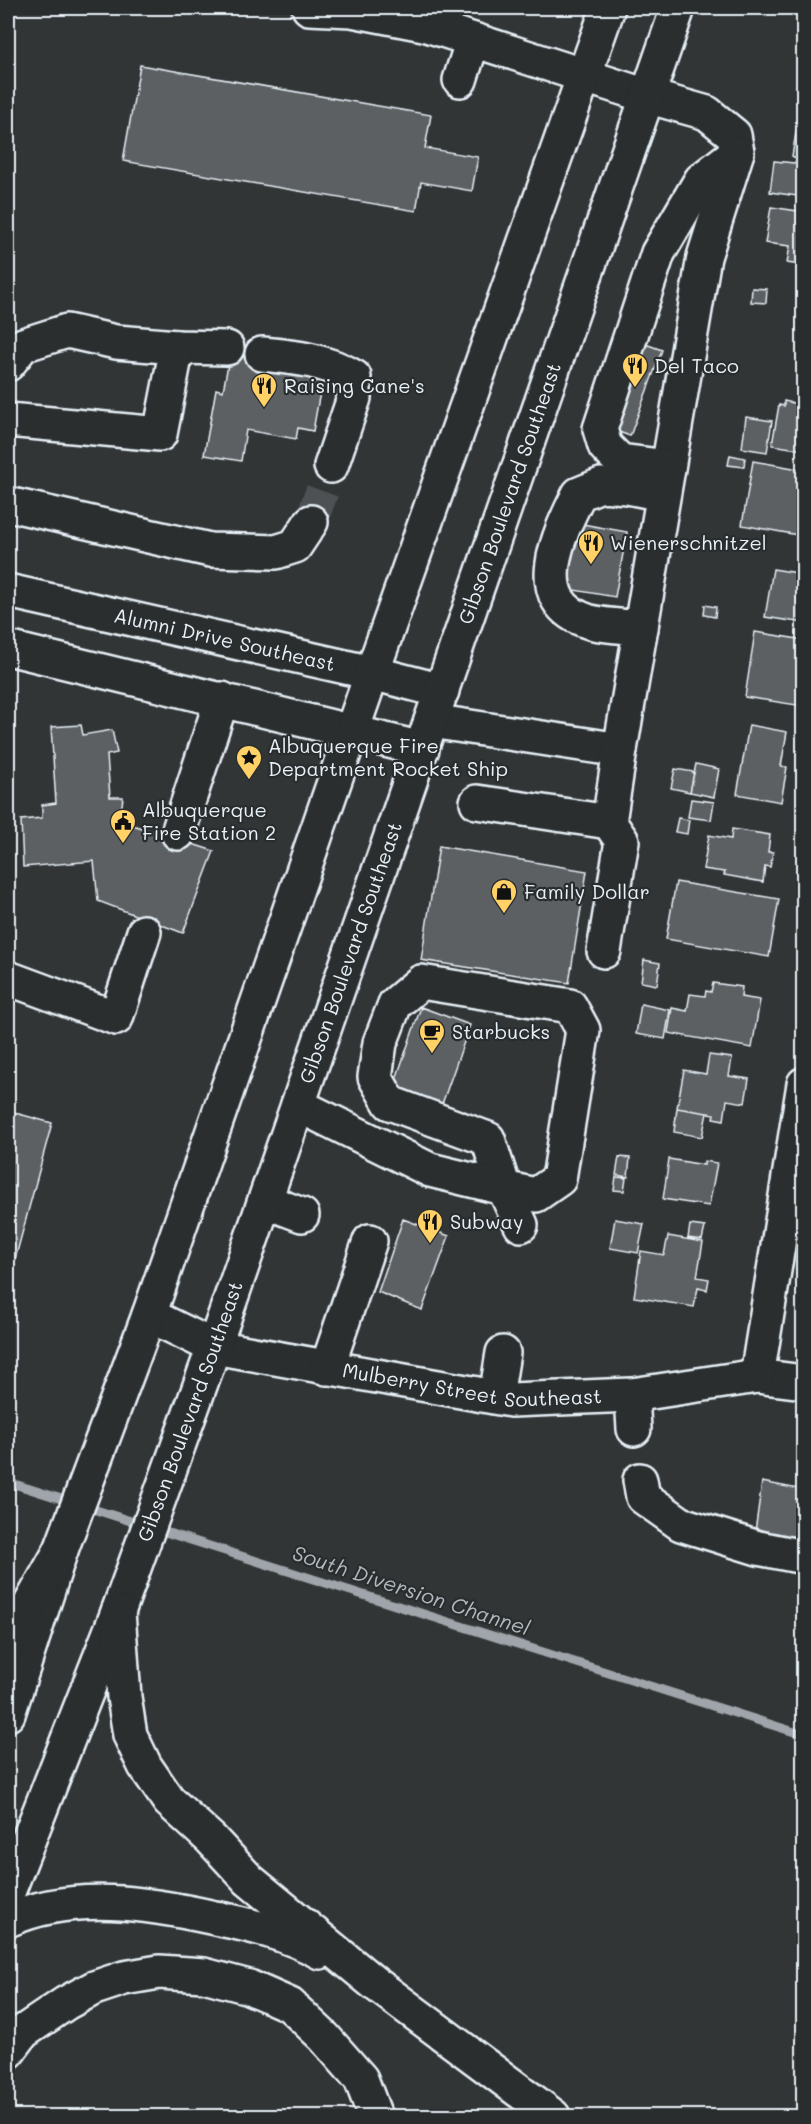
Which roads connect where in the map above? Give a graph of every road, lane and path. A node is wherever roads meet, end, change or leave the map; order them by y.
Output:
1 (309, 8) edge
2 (608, 8) edge
3 (678, 8) edge
4 (353, 9) edge
5 (425, 16) edge
6 (473, 40) junction
7 (585, 76) junction
8 (460, 80) dead end
9 (647, 96) junction
10 (737, 152) junction
11 (177, 347) junction
12 (227, 348) dead end
13 (262, 354) dead end
14 (8, 364) edge
15 (8, 420) edge
16 (331, 466) tunnel mouth
17 (665, 480) junction
18 (8, 504) edge
19 (311, 522) tunnel mouth
20 (8, 591) edge
21 (640, 628) junction
22 (8, 648) edge
23 (372, 673) junction
24 (442, 691) junction
25 (222, 699) junction
26 (352, 730) junction
27 (426, 735) junction
28 (620, 750) junction
29 (477, 802) dead end
30 (609, 822) junction
31 (178, 833) dead end
32 (144, 932) dead end
33 (604, 951) dead end
34 (8, 978) edge
35 (804, 1084) edge
36 (298, 1105) junction
37 (504, 1188) junction
38 (265, 1201) junction
39 (302, 1215) dead end
40 (521, 1225) dead end
41 (370, 1241) dead end
42 (149, 1315) junction
43 (214, 1347) junction
44 (502, 1353) dead end
45 (327, 1368) junction
46 (757, 1376) junction
47 (804, 1382) edge
48 (632, 1395) junction
49 (496, 1397) junction
50 (634, 1429) dead end
51 (640, 1480) dead end
52 (61, 1550) junction
53 (804, 1557) edge
54 (118, 1612) junction
55 (8, 1644) edge
56 (8, 1714) edge
57 (8, 1892) edge
58 (8, 1920) edge
59 (374, 1982) junction
60 (8, 2052) edge
61 (375, 2116) edge
62 (553, 2116) edge

1 - 4 main road
2 - 7 main road
3 - 9 main road, Gibson Boulevard Southeast
4 - 5 main road
5 - 6 main road
6 - 7 main road
6 - 8 main road
7 - 9 main road
7 - 23 main road
9 - 10 main road
9 - 24 main road, Gibson Boulevard Southeast
10 - 17 main road
10 - 17 main road
11 - 12 main road
11 - 14 main road
11 - 15 main road
13 - 16 main road
17 - 21 main road
17 - 21 main road
18 - 19 main road
20 - 23 main road, Alumni Drive Southeast
21 - 28 main road
22 - 25 main road
23 - 24 main road, Alumni Drive Southeast
23 - 26 main road
24 - 27 main road, Gibson Boulevard Southeast
25 - 26 main road
25 - 31 main road
26 - 27 main road
26 - 42 main road
27 - 28 main road
27 - 36 main road, Gibson Boulevard Southeast
28 - 30 main road
29 - 30 main road
30 - 33 main road
32 - 34 main road
35 - 46 main road
36 - 37 main road
36 - 38 main road, Gibson Boulevard Southeast
37 - 37 main road
37 - 40 main road
38 - 39 main road
38 - 43 main road, Gibson Boulevard Southeast
41 - 45 main road
42 - 43 main road, Mulberry Street Southeast
42 - 52 main road
43 - 45 main road, Mulberry Street Southeast
43 - 54 main road, Gibson Boulevard Southeast
44 - 49 main road
45 - 49 main road, Mulberry Street Southeast
46 - 47 main road, Mulberry Street Southeast
46 - 48 main road, Mulberry Street Southeast
48 - 49 main road, Mulberry Street Southeast
48 - 50 main road
51 - 53 main road
52 - 55 main road
52 - 56 main road
54 - 57 main road, Gibson Boulevard Southeast
54 - 59 main road
58 - 59 main road
59 - 62 main road
60 - 61 main road

